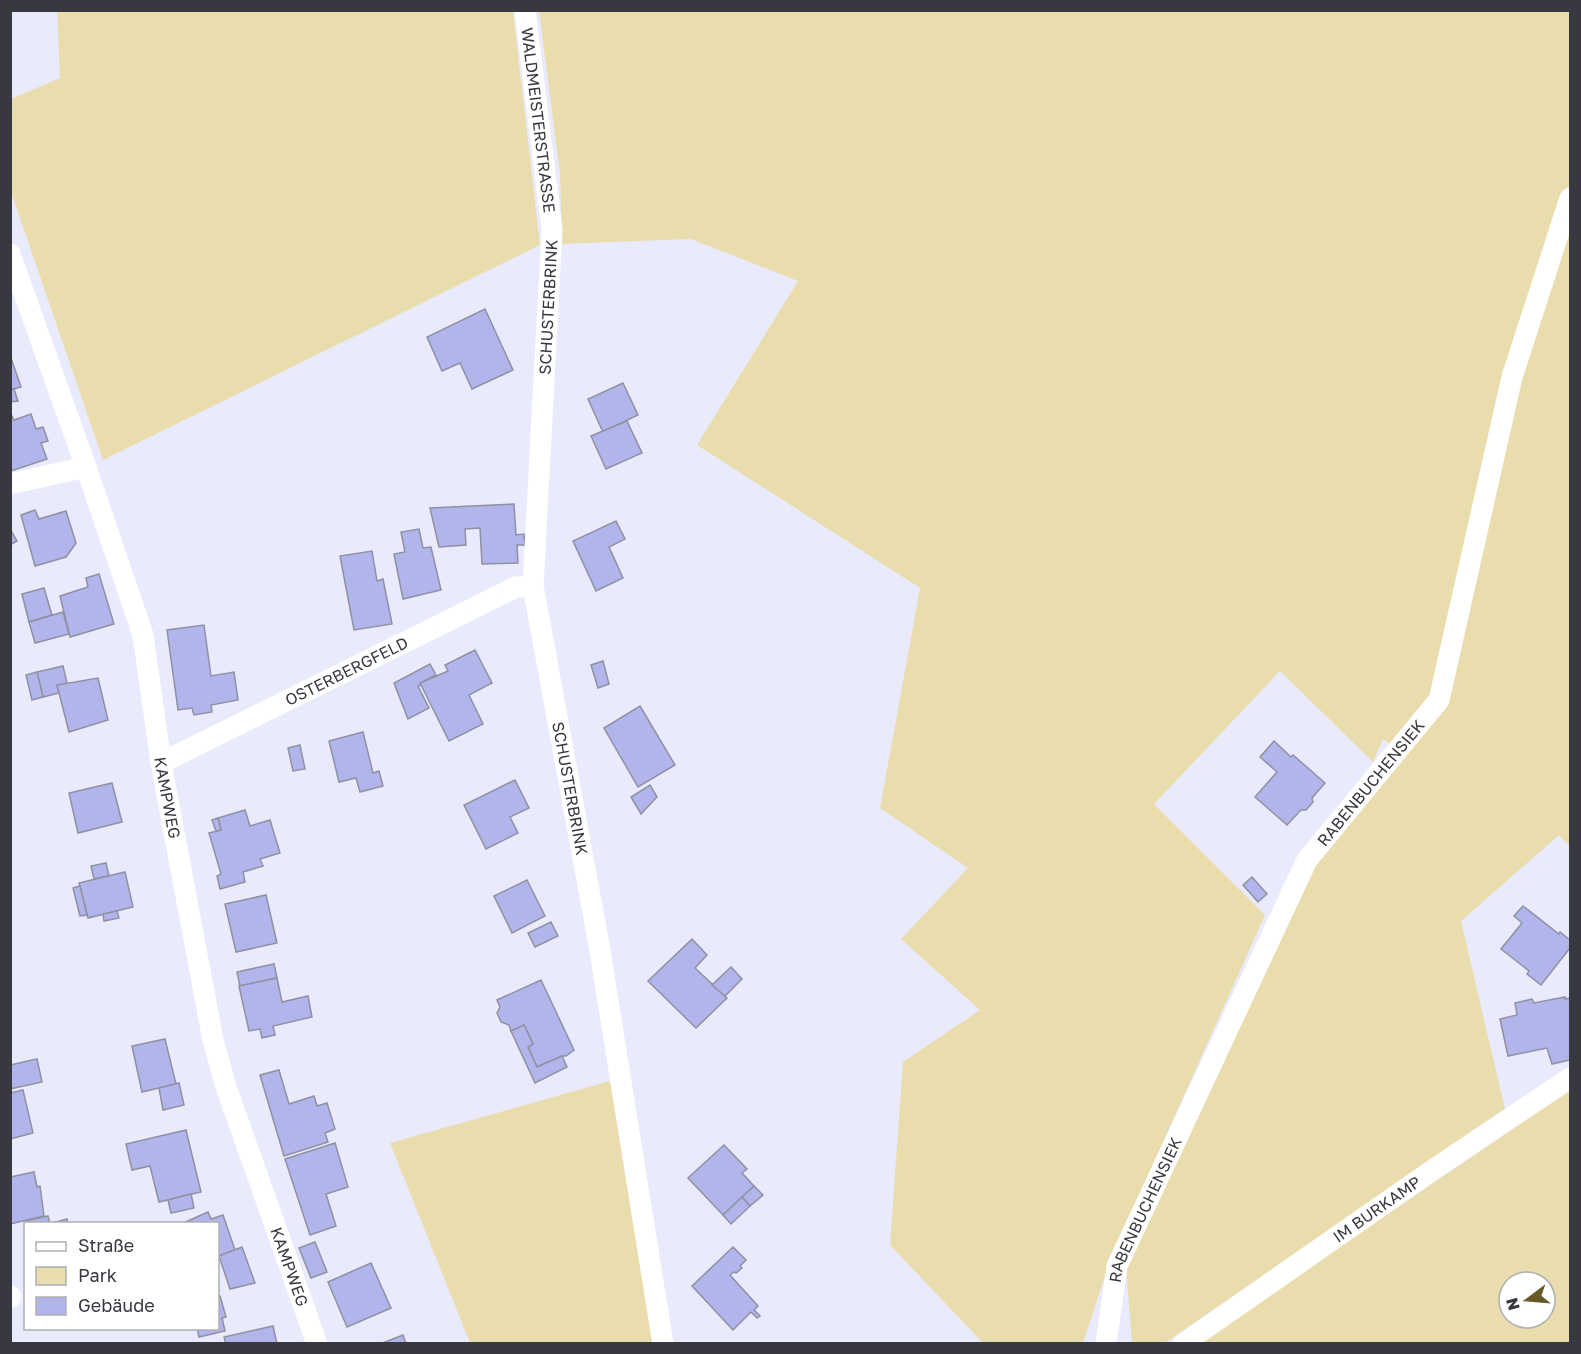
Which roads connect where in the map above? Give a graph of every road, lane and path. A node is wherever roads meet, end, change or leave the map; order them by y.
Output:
1 (525, 10) edge
2 (1570, 198) edge
3 (552, 230) joint
4 (10, 254) edge
5 (86, 467) junction
6 (10, 484) edge
7 (533, 586) junction
8 (161, 763) junction
9 (1570, 1078) edge
10 (317, 1344) edge
11 (663, 1344) edge
12 (1106, 1344) edge
13 (1183, 1344) edge

1 - 3 street, WALDMEISTERSTRASSE
2 - 12 street, RABENBUCHENSIEK
3 - 7 street, SCHUSTERBRINK
4 - 5 street, KAMPWEG
5 - 6 street
5 - 8 street, KAMPWEG
7 - 8 street, OSTERBERGFELD
7 - 11 street, SCHUSTERBRINK
8 - 10 street, KAMPWEG
9 - 13 street, IM BURKAMP

